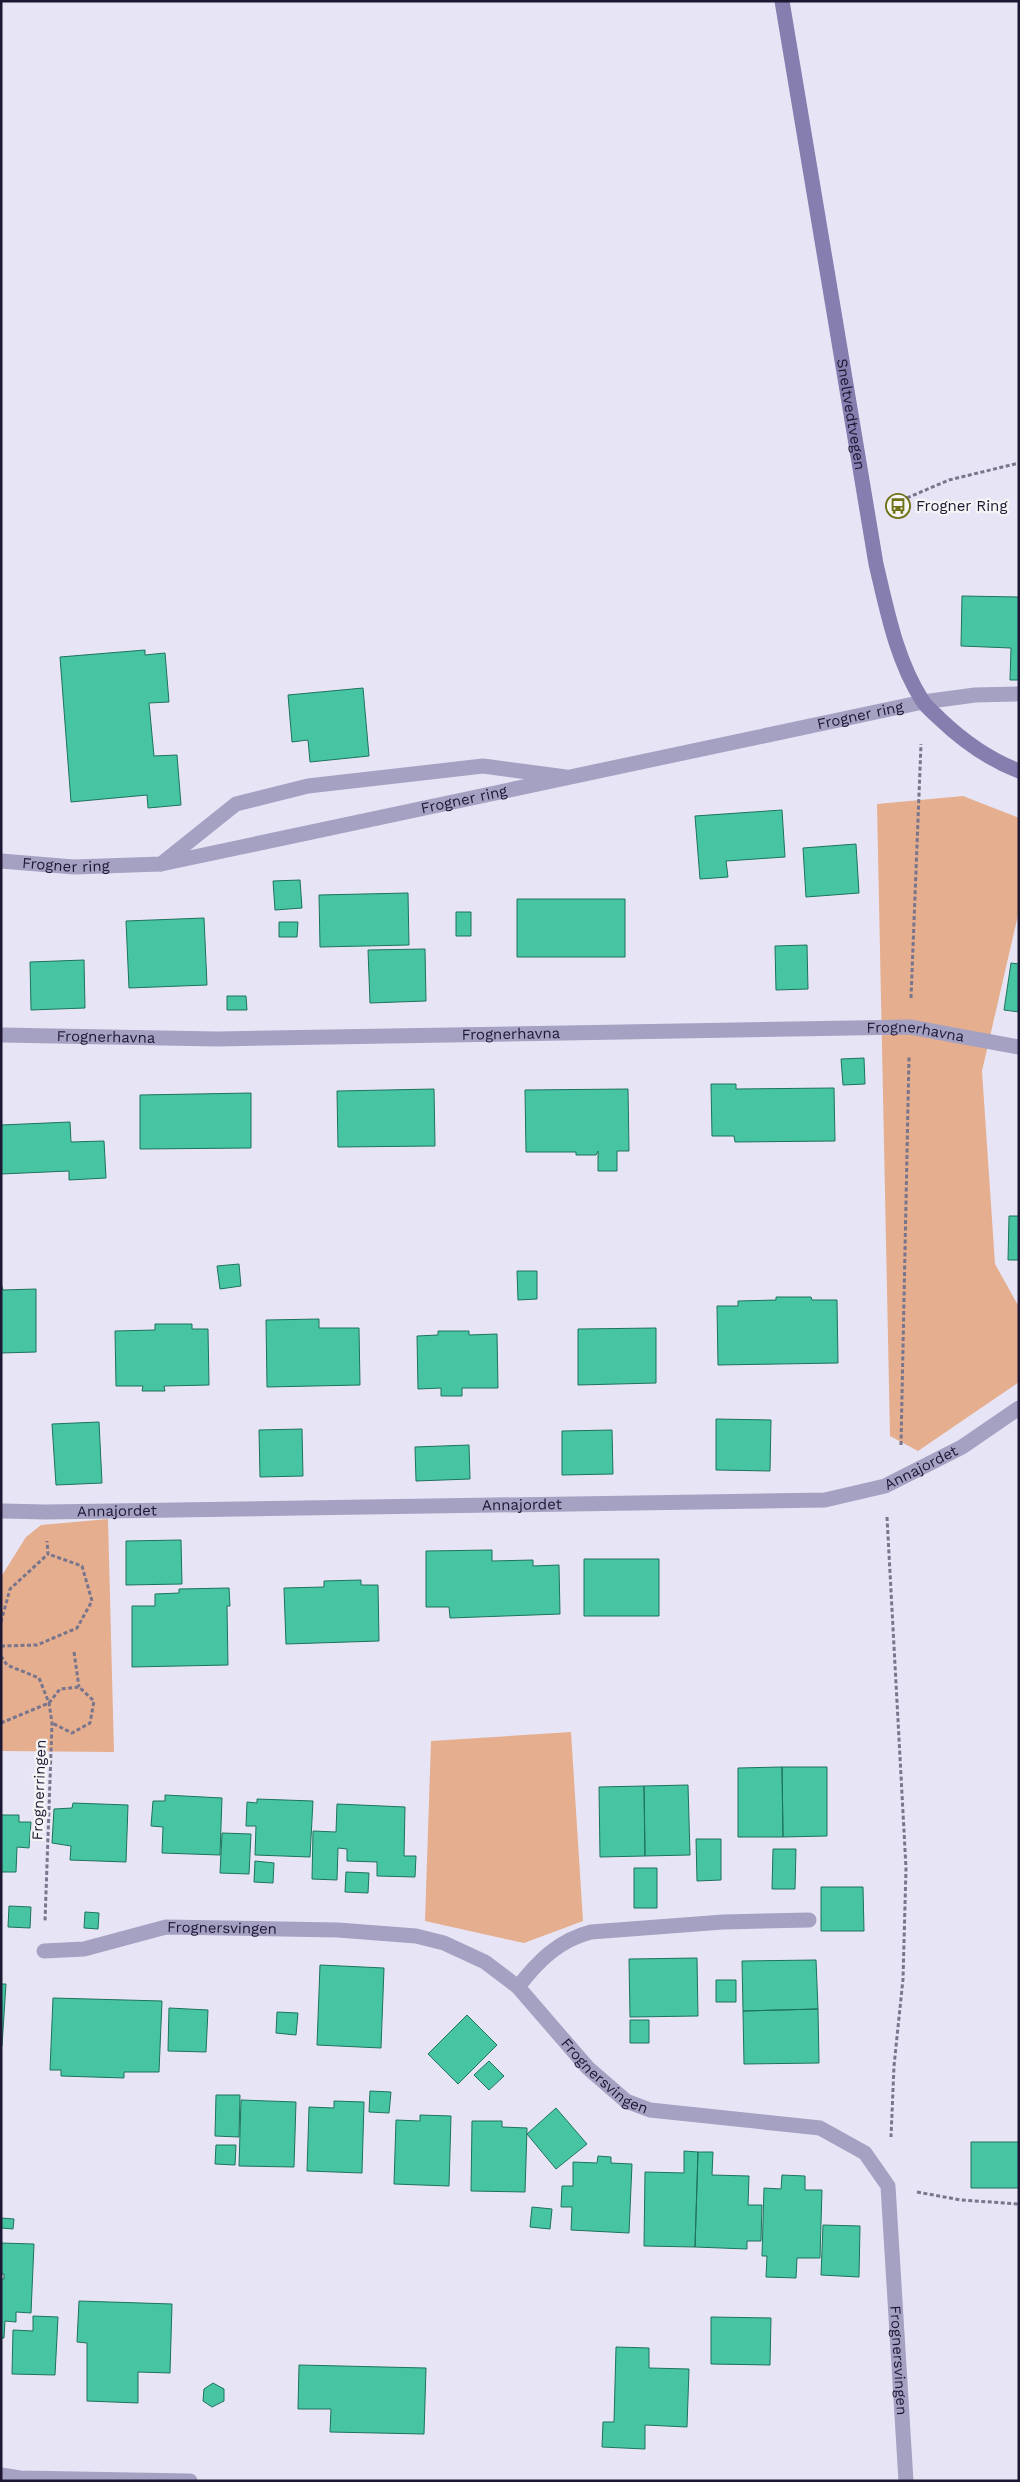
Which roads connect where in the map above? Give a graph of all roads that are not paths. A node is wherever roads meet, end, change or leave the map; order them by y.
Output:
1 (782, 1) edge
2 (1019, 694) edge
3 (923, 702) junction
4 (1019, 771) edge
5 (568, 778) junction
6 (1, 861) edge
7 (160, 864) junction
8 (1, 1034) edge
9 (1019, 1047) edge
10 (1019, 1408) edge
11 (3, 1511) dead end
12 (809, 1920) dead end
13 (44, 1951) road end
14 (518, 1988) junction
15 (1, 2475) edge
16 (190, 2481) edge
17 (906, 2481) edge

1 - 3 main road, Sneltvedtvegen
2 - 3 street, Frogner ring
3 - 4 main road, Sneltvedtvegen
3 - 5 street, Frogner ring
5 - 7 street, Frogner ring
5 - 7 street
6 - 7 street, Frogner ring
8 - 9 street, Frognerhavna
10 - 11 street, Annajordet
12 - 14 street
13 - 14 street, Frognersvingen
14 - 17 street, Frognersvingen
15 - 16 street

